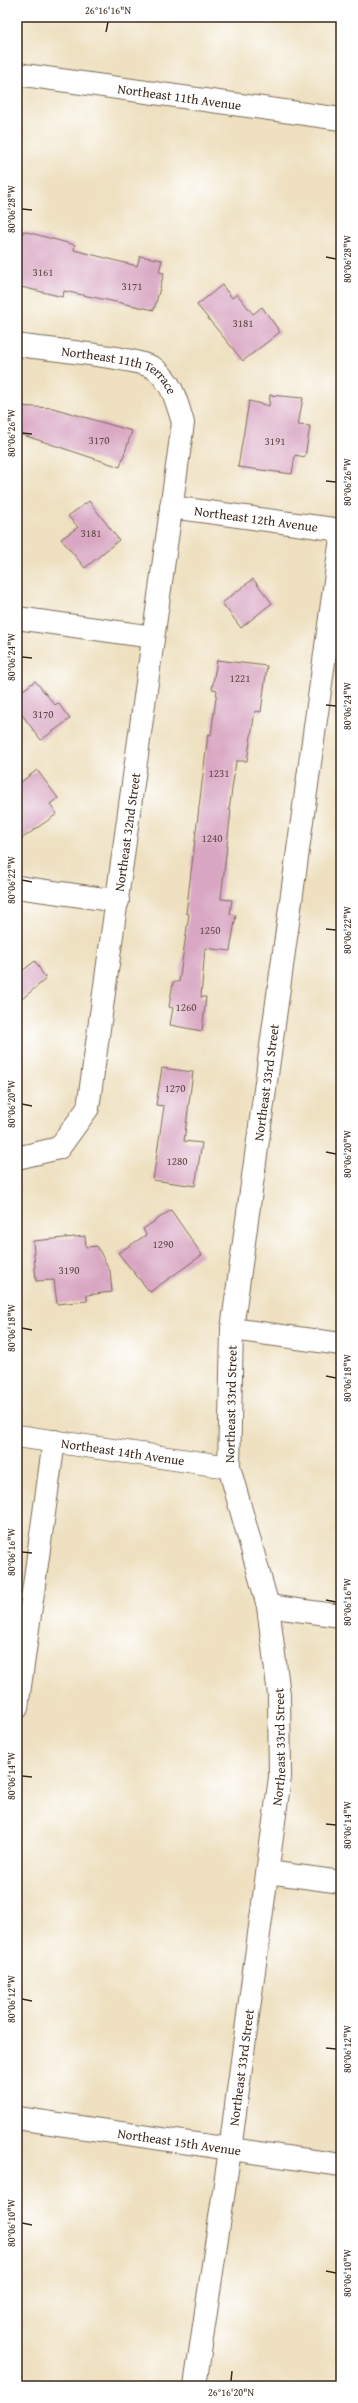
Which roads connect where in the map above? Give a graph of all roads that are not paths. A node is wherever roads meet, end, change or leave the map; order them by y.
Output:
1 (17, 74) edge
2 (341, 119) edge
3 (17, 345) edge
4 (171, 507) junction
5 (341, 530) edge
6 (341, 538) edge
7 (17, 618) edge
8 (153, 637) junction
9 (17, 887) edge
10 (118, 901) junction
11 (17, 1158) edge
12 (232, 1329) junction
13 (341, 1344) edge
14 (17, 1436) edge
15 (54, 1442) junction
16 (229, 1467) junction
17 (268, 1606) junction
18 (341, 1616) edge
19 (17, 1708) edge
20 (268, 1872) junction
21 (341, 1882) edge
22 (17, 2118) edge
23 (230, 2150) junction
24 (341, 2165) edge
25 (195, 2386) edge

1 - 2 street, Northeast 11th Avenue
3 - 4 street, Northeast 11th Terrace
4 - 5 street, Northeast 12th Avenue
4 - 8 street, Northeast 32nd Street
6 - 12 street, Northeast 33rd Street
7 - 8 street
8 - 10 street, Northeast 32nd Street
9 - 10 street
10 - 11 street, Northeast 32nd Street
12 - 13 street
12 - 16 street, Northeast 33rd Street
14 - 15 street, Northeast 14th Avenue
15 - 16 street, Northeast 14th Avenue
15 - 19 street
16 - 17 street, Northeast 33rd Street
17 - 18 street
17 - 20 street, Northeast 33rd Street
20 - 21 street
20 - 23 street, Northeast 33rd Street
22 - 23 street, Northeast 15th Avenue
23 - 24 street, Northeast 15th Avenue
23 - 25 street, Northeast 33rd Street

